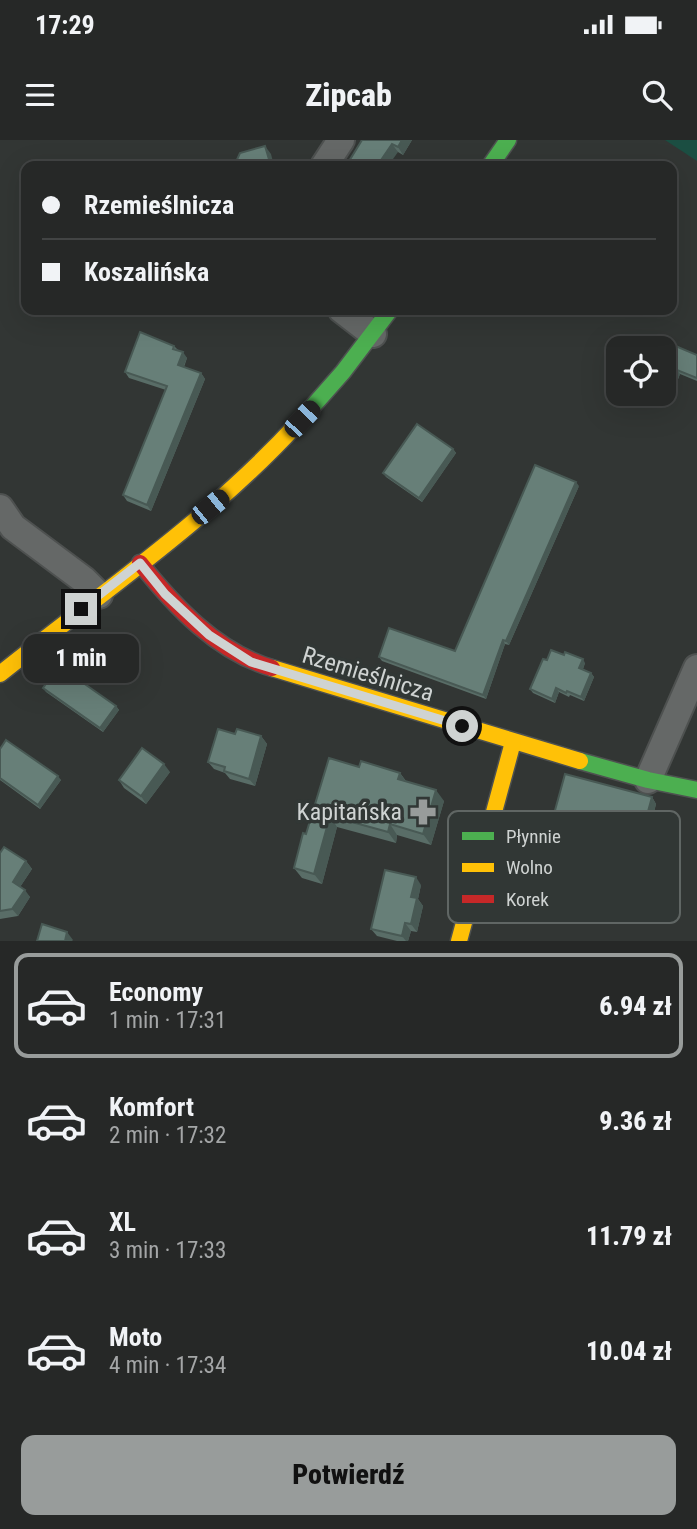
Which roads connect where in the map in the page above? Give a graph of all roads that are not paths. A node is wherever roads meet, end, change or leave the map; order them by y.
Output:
1 (341, 140) edge
2 (508, 140) edge
3 (327, 161) edge
4 (493, 161) edge
5 (348, 315) edge
6 (386, 315) edge
7 (373, 334) junction
8 (0, 508) edge
9 (140, 563) junction
10 (99, 595) junction
11 (697, 668) edge
12 (0, 674) edge
13 (513, 742) junction
14 (648, 780) junction
15 (697, 790) edge
16 (494, 811) edge
17 (464, 923) edge
18 (459, 941) edge

1 - 3 street
2 - 4 street
5 - 7 street
6 - 7 street
7 - 9 street
8 - 10 street
9 - 10 street
9 - 13 street, Rzemieślnicza
10 - 12 street
11 - 14 street
13 - 14 street, Rzemieślnicza
13 - 16 street
14 - 15 street, Rzemieślnicza
17 - 18 street

